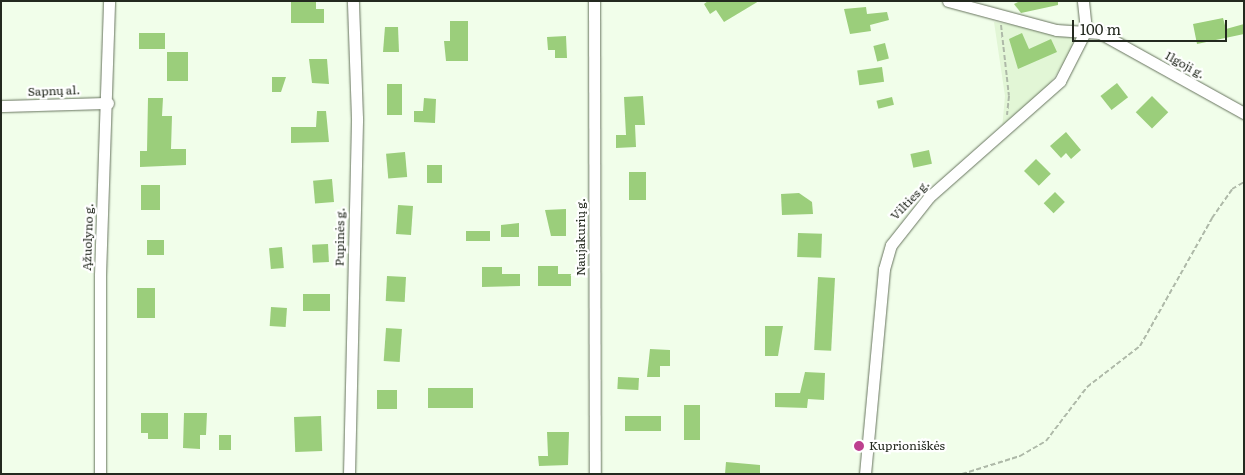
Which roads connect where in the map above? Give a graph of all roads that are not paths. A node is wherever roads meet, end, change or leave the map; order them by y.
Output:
1 (109, 1) edge
2 (352, 1) edge
3 (594, 1) edge
4 (948, 1) edge
5 (1082, 1) edge
6 (1086, 30) junction
7 (108, 103) junction
8 (1, 106) edge
9 (1244, 113) edge
10 (100, 474) edge
11 (349, 474) edge
12 (594, 474) edge
13 (865, 474) edge

1 - 7 street, Ąžuolyno g.
2 - 11 street, Pupinės g.
3 - 12 street, Naujakurių g.
4 - 6 street, Ilgoji g.
5 - 6 street
6 - 9 street, Ilgoji g.
6 - 13 street, Vilties g.
7 - 8 street, Sapnų al.
7 - 10 street, Ąžuolyno g.

